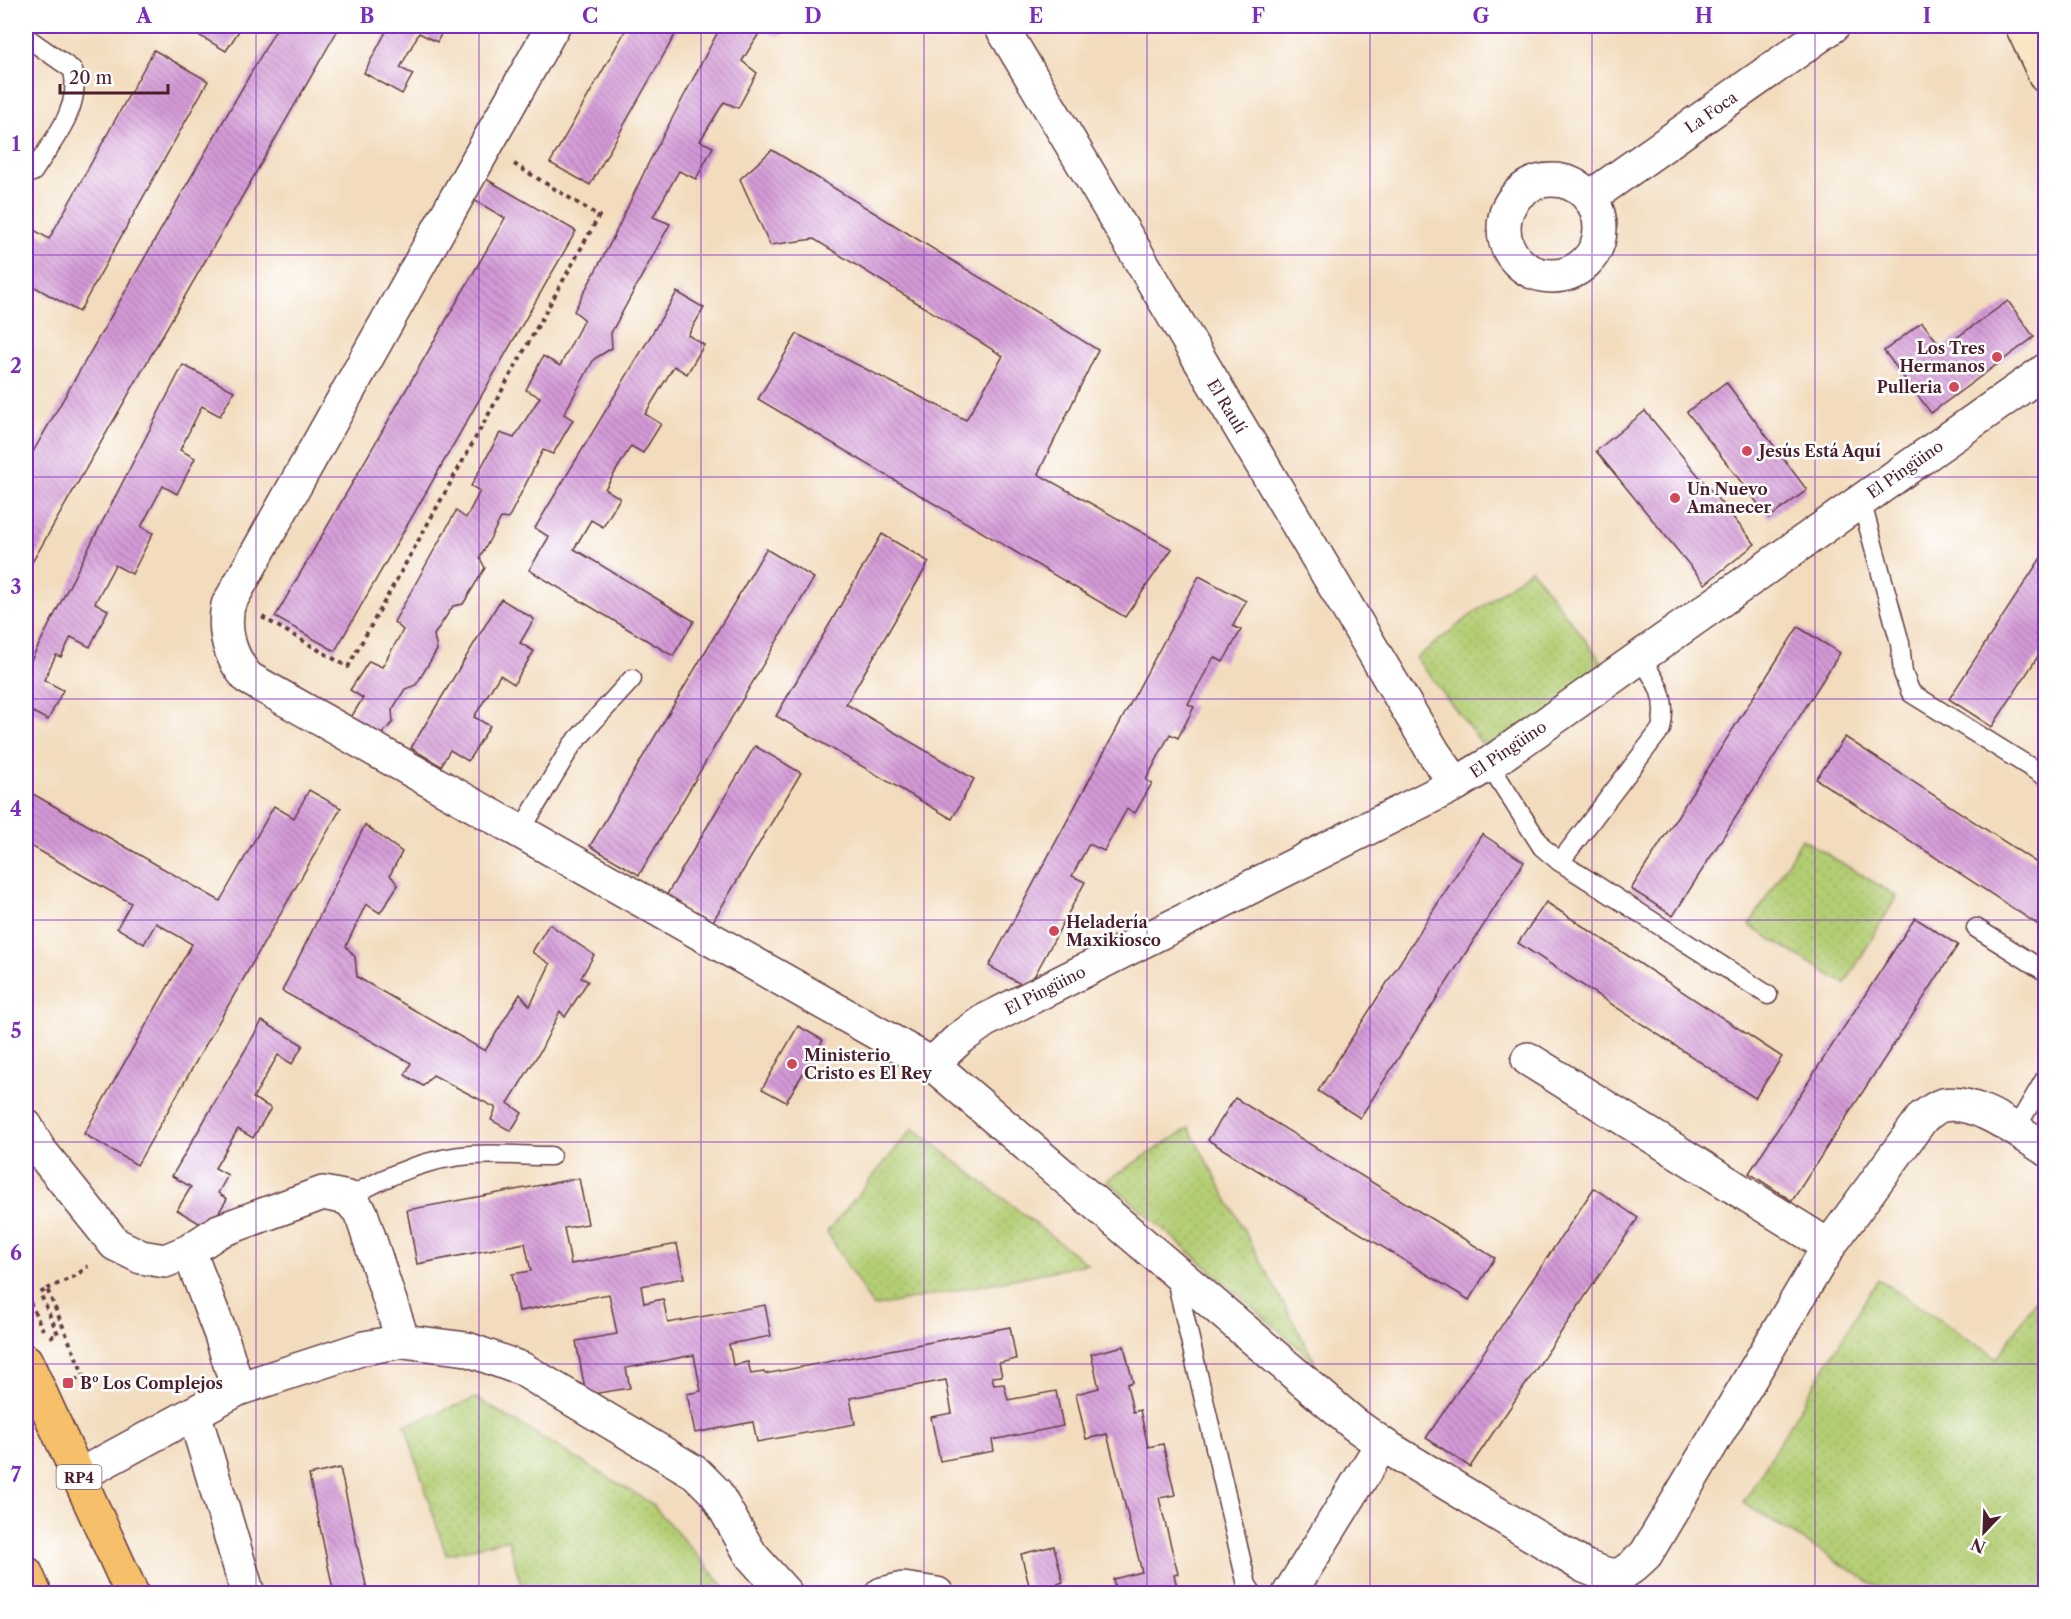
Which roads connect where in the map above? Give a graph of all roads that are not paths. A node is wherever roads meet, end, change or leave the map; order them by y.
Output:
1 (553, 26) edge
2 (1001, 26) edge
3 (1833, 26) edge
4 (2022, 26) edge
5 (26, 37) edge
6 (2046, 77) edge
7 (33, 172) dead end
8 (1589, 198) dead end
9 (2046, 369) edge
10 (1861, 500) junction
11 (1640, 657) junction
12 (632, 679) dead end
13 (1488, 764) junction
14 (2046, 777) edge
15 (1456, 784) junction
16 (520, 832) junction
17 (1560, 862) junction
18 (1976, 928) dead end
19 (2046, 972) edge
20 (1768, 995) dead end
21 (1528, 1059) dead end
22 (932, 1064) junction
23 (2046, 1077) edge
24 (26, 1126) edge
25 (2015, 1131) junction
26 (2046, 1149) edge
27 (551, 1156) dead end
28 (348, 1198) junction
29 (1829, 1246) junction
30 (189, 1251) junction
31 (1174, 1271) junction
32 (403, 1341) junction
33 (26, 1361) edge
34 (238, 1389) junction
35 (194, 1413) junction
36 (1382, 1444) junction
37 (78, 1476) junction
38 (26, 1573) edge
39 (35, 1593) edge
40 (132, 1593) edge
41 (248, 1593) edge
42 (786, 1593) edge
43 (882, 1593) edge
44 (937, 1593) edge
45 (1253, 1593) edge
46 (1289, 1593) edge

1 - 16 street
2 - 15 street, El Raulí
3 - 8 street, La Foca
4 - 6 main road
5 - 7 lane
9 - 10 street, El Pingüino
10 - 11 street, El Pingüino
10 - 14 lane
11 - 13 street, El Pingüino
11 - 17 lane
12 - 16 lane
13 - 15 street, El Pingüino
13 - 17 lane
15 - 22 street, El Pingüino
16 - 22 street
17 - 20 lane
18 - 19 lane
21 - 29 street
22 - 31 street
23 - 25 lane
24 - 30 street
25 - 26 street
25 - 29 street
27 - 28 lane
28 - 30 street
28 - 32 street
29 - 36 street
30 - 34 street
31 - 36 street
31 - 45 lane
32 - 34 street
32 - 42 street
33 - 37 main road, RP4
34 - 35 street
35 - 37 street
35 - 41 street
36 - 46 street
37 - 40 main road, RP4
38 - 39 main road
43 - 44 street

